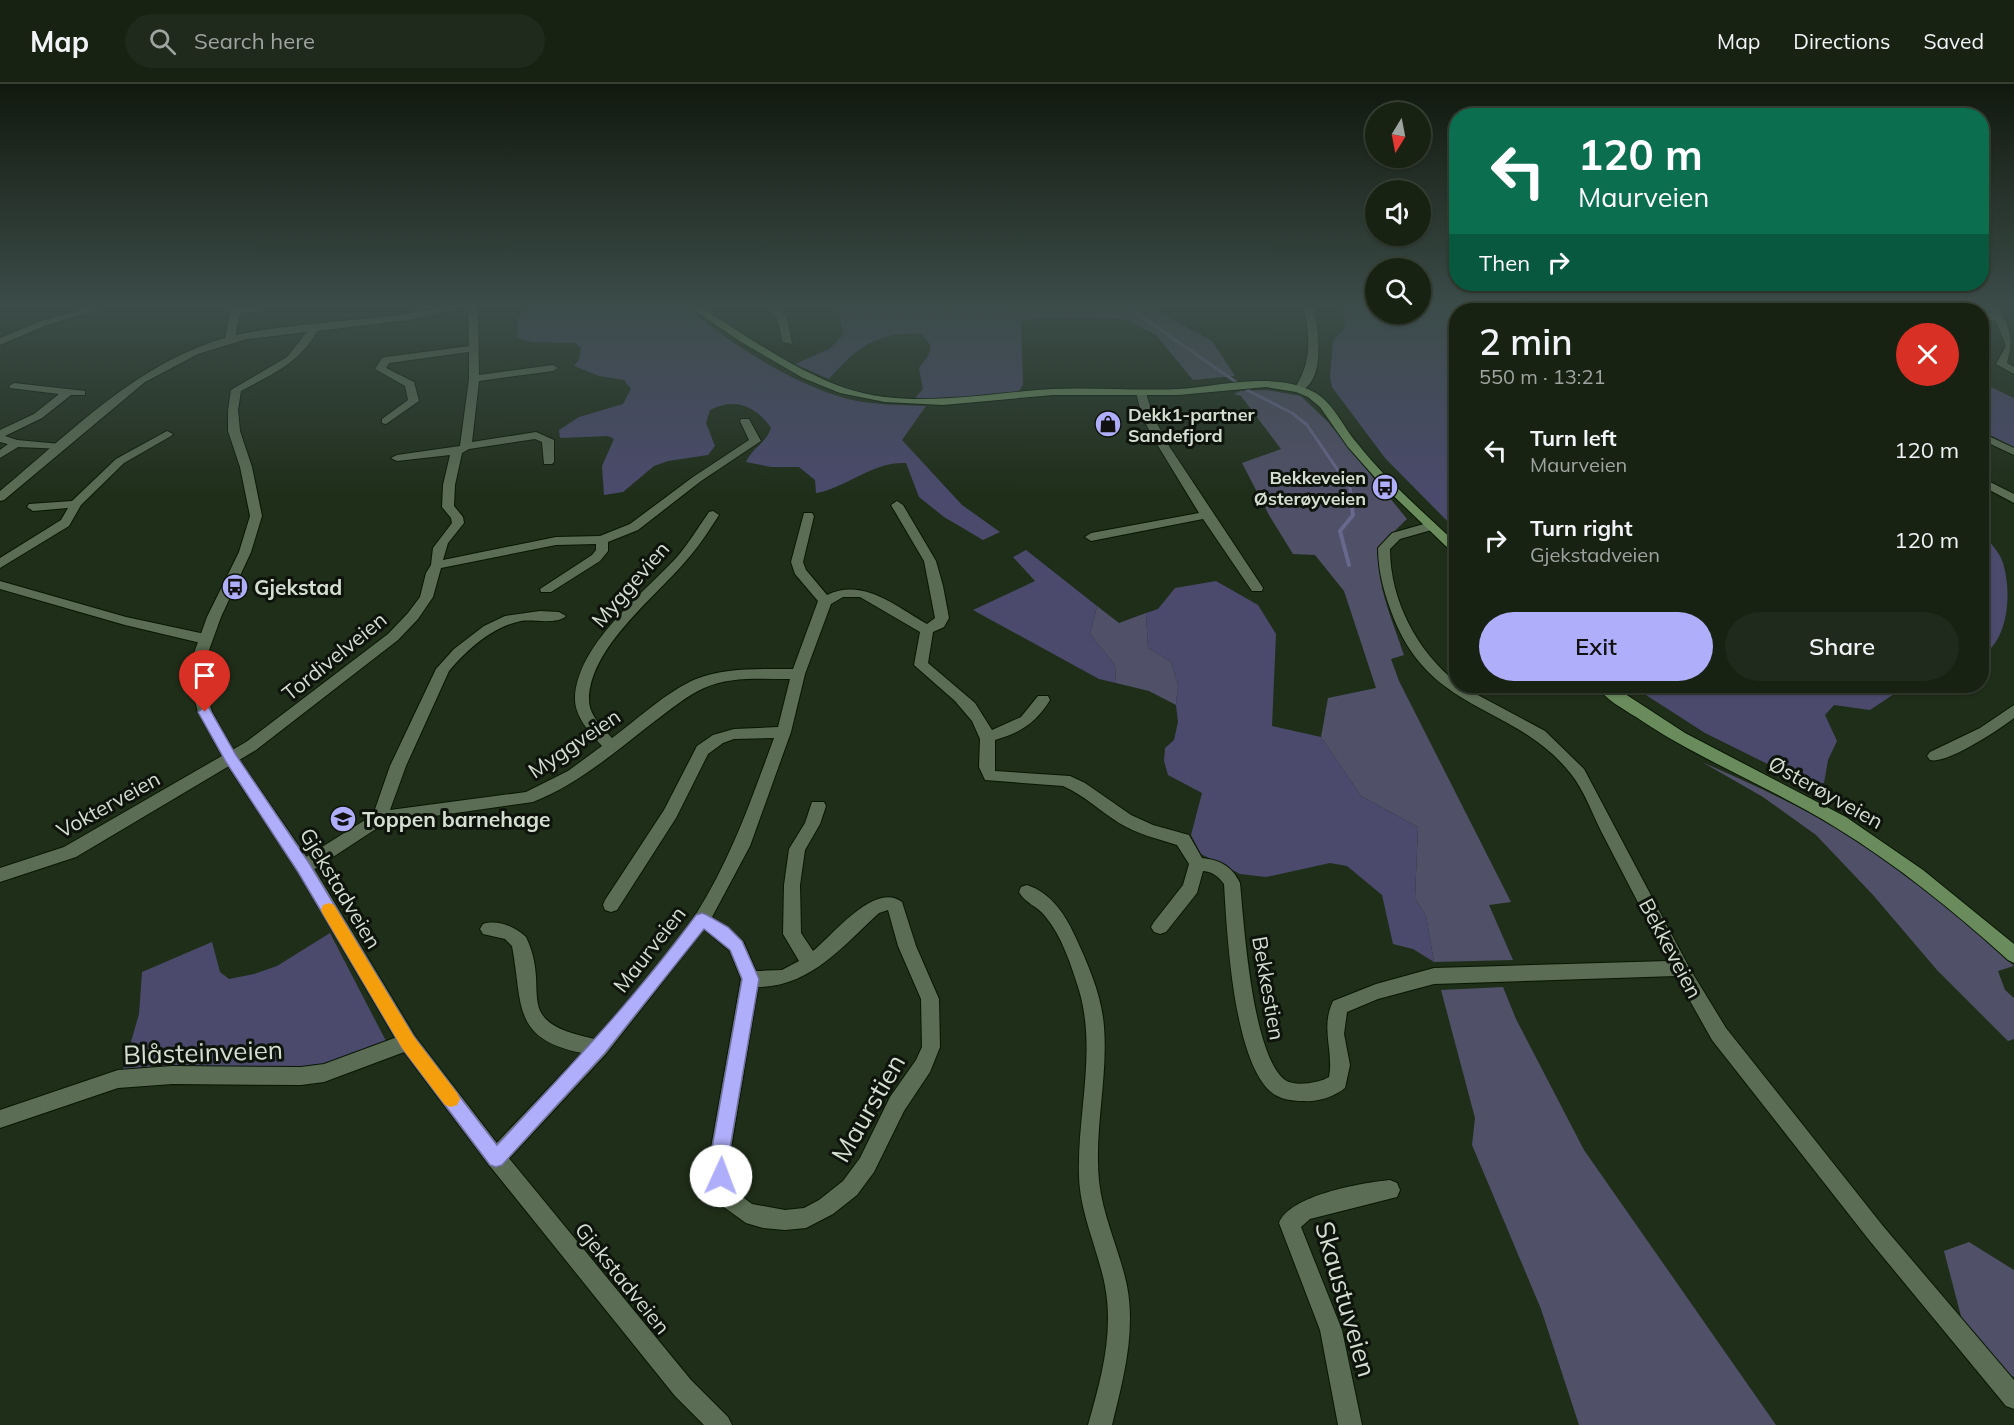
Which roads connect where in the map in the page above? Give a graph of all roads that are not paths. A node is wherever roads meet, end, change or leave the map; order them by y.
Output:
1 (157, 371) edge
2 (270, 371) edge
3 (383, 371) edge
4 (474, 371) edge
5 (534, 371) edge
6 (798, 371) edge
7 (1311, 371) edge
8 (474, 379) junction
9 (14, 386) dead end
10 (1299, 389) junction
11 (68, 392) junction
12 (81, 393) dead end
13 (1141, 393) junction
14 (386, 421) dead end
15 (745, 421) dead end
16 (167, 434) dead end
17 (0, 436) edge
18 (1989, 440) edge
19 (16, 443) junction
20 (60, 447) junction
21 (461, 449) junction
22 (2014, 452) edge
23 (0, 455) edge
24 (397, 458) dead end
25 (548, 462) dead end
26 (1989, 485) edge
27 (0, 497) edge
28 (2014, 500) edge
29 (75, 504) junction
30 (897, 505) dead end
31 (33, 507) dead end
32 (712, 515) dead end
33 (1206, 515) junction
34 (808, 516) dead end
35 (1431, 526) junction
36 (1091, 537) dead end
37 (602, 540) junction
38 (1449, 543) edge
39 (0, 564) edge
40 (437, 565) junction
41 (0, 585) edge
42 (1257, 588) dead end
43 (546, 589) dead end
44 (825, 601) junction
45 (559, 616) dead end
46 (927, 630) junction
47 (205, 639) junction
48 (798, 674) junction
49 (1449, 685) edge
50 (1462, 693) edge
51 (1613, 693) edge
52 (1043, 700) dead end
53 (2014, 710) edge
54 (784, 732) junction
55 (987, 737) junction
56 (611, 746) junction
57 (1935, 756) dead end
58 (231, 759) junction
59 (818, 806) dead end
60 (381, 818) junction
61 (1197, 864) junction
62 (304, 867) junction
63 (0, 875) edge
64 (1027, 892) dead end
65 (611, 905) dead end
66 (702, 919) junction
67 (1160, 927) dead end
68 (489, 929) dead end
69 (2014, 955) edge
70 (810, 962) junction
71 (1681, 968) junction
72 (750, 979) junction
73 (408, 1042) junction
74 (599, 1048) junction
75 (0, 1119) edge
76 (496, 1158) junction
77 (1390, 1190) dead end
78 (2014, 1398) edge
79 (720, 1425) edge
80 (1100, 1425) edge
81 (1350, 1425) edge

1 - 20 street
2 - 47 street, Gjekstadveien
3 - 14 street
4 - 8 street
5 - 8 street
6 - 13 main road
7 - 10 street
8 - 21 street
9 - 11 street
10 - 13 main road
10 - 35 main road
11 - 12 street
11 - 17 street
13 - 33 street
15 - 37 street
16 - 29 street
17 - 19 street
18 - 22 street
19 - 20 street
19 - 23 street
20 - 27 street
21 - 24 street
21 - 25 street
21 - 40 street, Tordivelveien
26 - 28 street
29 - 31 street
29 - 39 street
30 - 46 street
32 - 56 street, Myggevien
33 - 36 street
33 - 42 street
34 - 44 street
35 - 38 main road
35 - 49 street, Bekkeveien
37 - 40 street
37 - 43 street
40 - 58 street, Tordivelveien
41 - 47 street
44 - 46 street
44 - 48 street, Maurveien
45 - 60 street
46 - 55 street
47 - 58 street, Gjekstadveien
48 - 54 street, Maurveien
48 - 56 street, Myggveien
50 - 71 street, Bekkeveien
51 - 69 main road, Østerøyveien
52 - 55 street
53 - 57 street
54 - 65 street
54 - 66 street, Maurveien
55 - 61 street
56 - 60 street, Myggveien
58 - 62 street, Gjekstadveien
58 - 63 street, Vokterveien
59 - 70 street
60 - 62 street, Myggveien
61 - 67 street
61 - 71 street, Bekkestien
62 - 73 street, Gjekstadveien
64 - 80 street
66 - 72 street
66 - 74 street, Maurveien
68 - 74 street
70 - 72 street, Maurstien
70 - 72 street, Maurstien
71 - 78 street, Bekkeveien
73 - 75 street, Blåsteinveien
73 - 76 street, Gjekstadveien
74 - 76 street, Maurveien
76 - 79 street, Gjekstadveien
77 - 81 street, Skaustuveien

